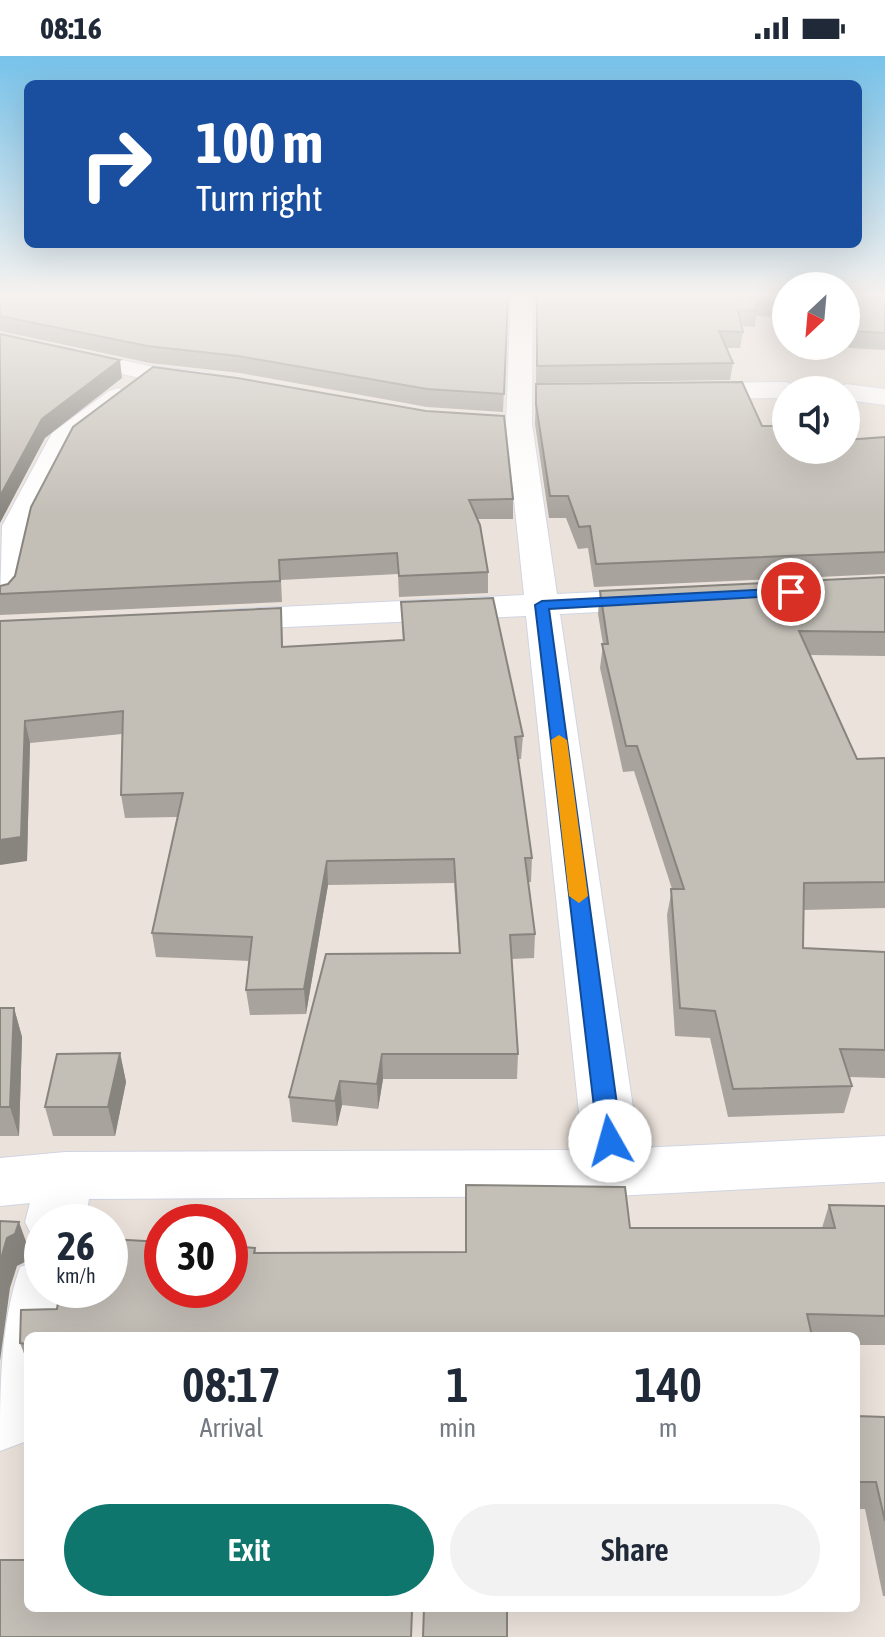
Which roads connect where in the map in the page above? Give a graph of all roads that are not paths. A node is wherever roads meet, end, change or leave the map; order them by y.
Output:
1 (130, 369) edge
2 (520, 369) edge
3 (149, 373) junction
4 (224, 383) edge
5 (772, 390) edge
6 (666, 391) edge
7 (860, 394) edge
8 (885, 397) edge
9 (0, 595) edge
10 (698, 597) edge
11 (542, 605) junction
12 (191, 621) edge
13 (885, 1159) edge
14 (614, 1173) junction
15 (0, 1182) edge
16 (60, 1199) edge
17 (38, 1308) edge
18 (33, 1332) edge
19 (24, 1373) edge
20 (0, 1419) edge

1 - 3 street
2 - 11 street
3 - 4 street
3 - 9 street
5 - 6 street
7 - 8 street
10 - 11 street
11 - 12 street
11 - 14 street
13 - 14 street
14 - 16 street
15 - 16 street
17 - 18 street
19 - 20 street

